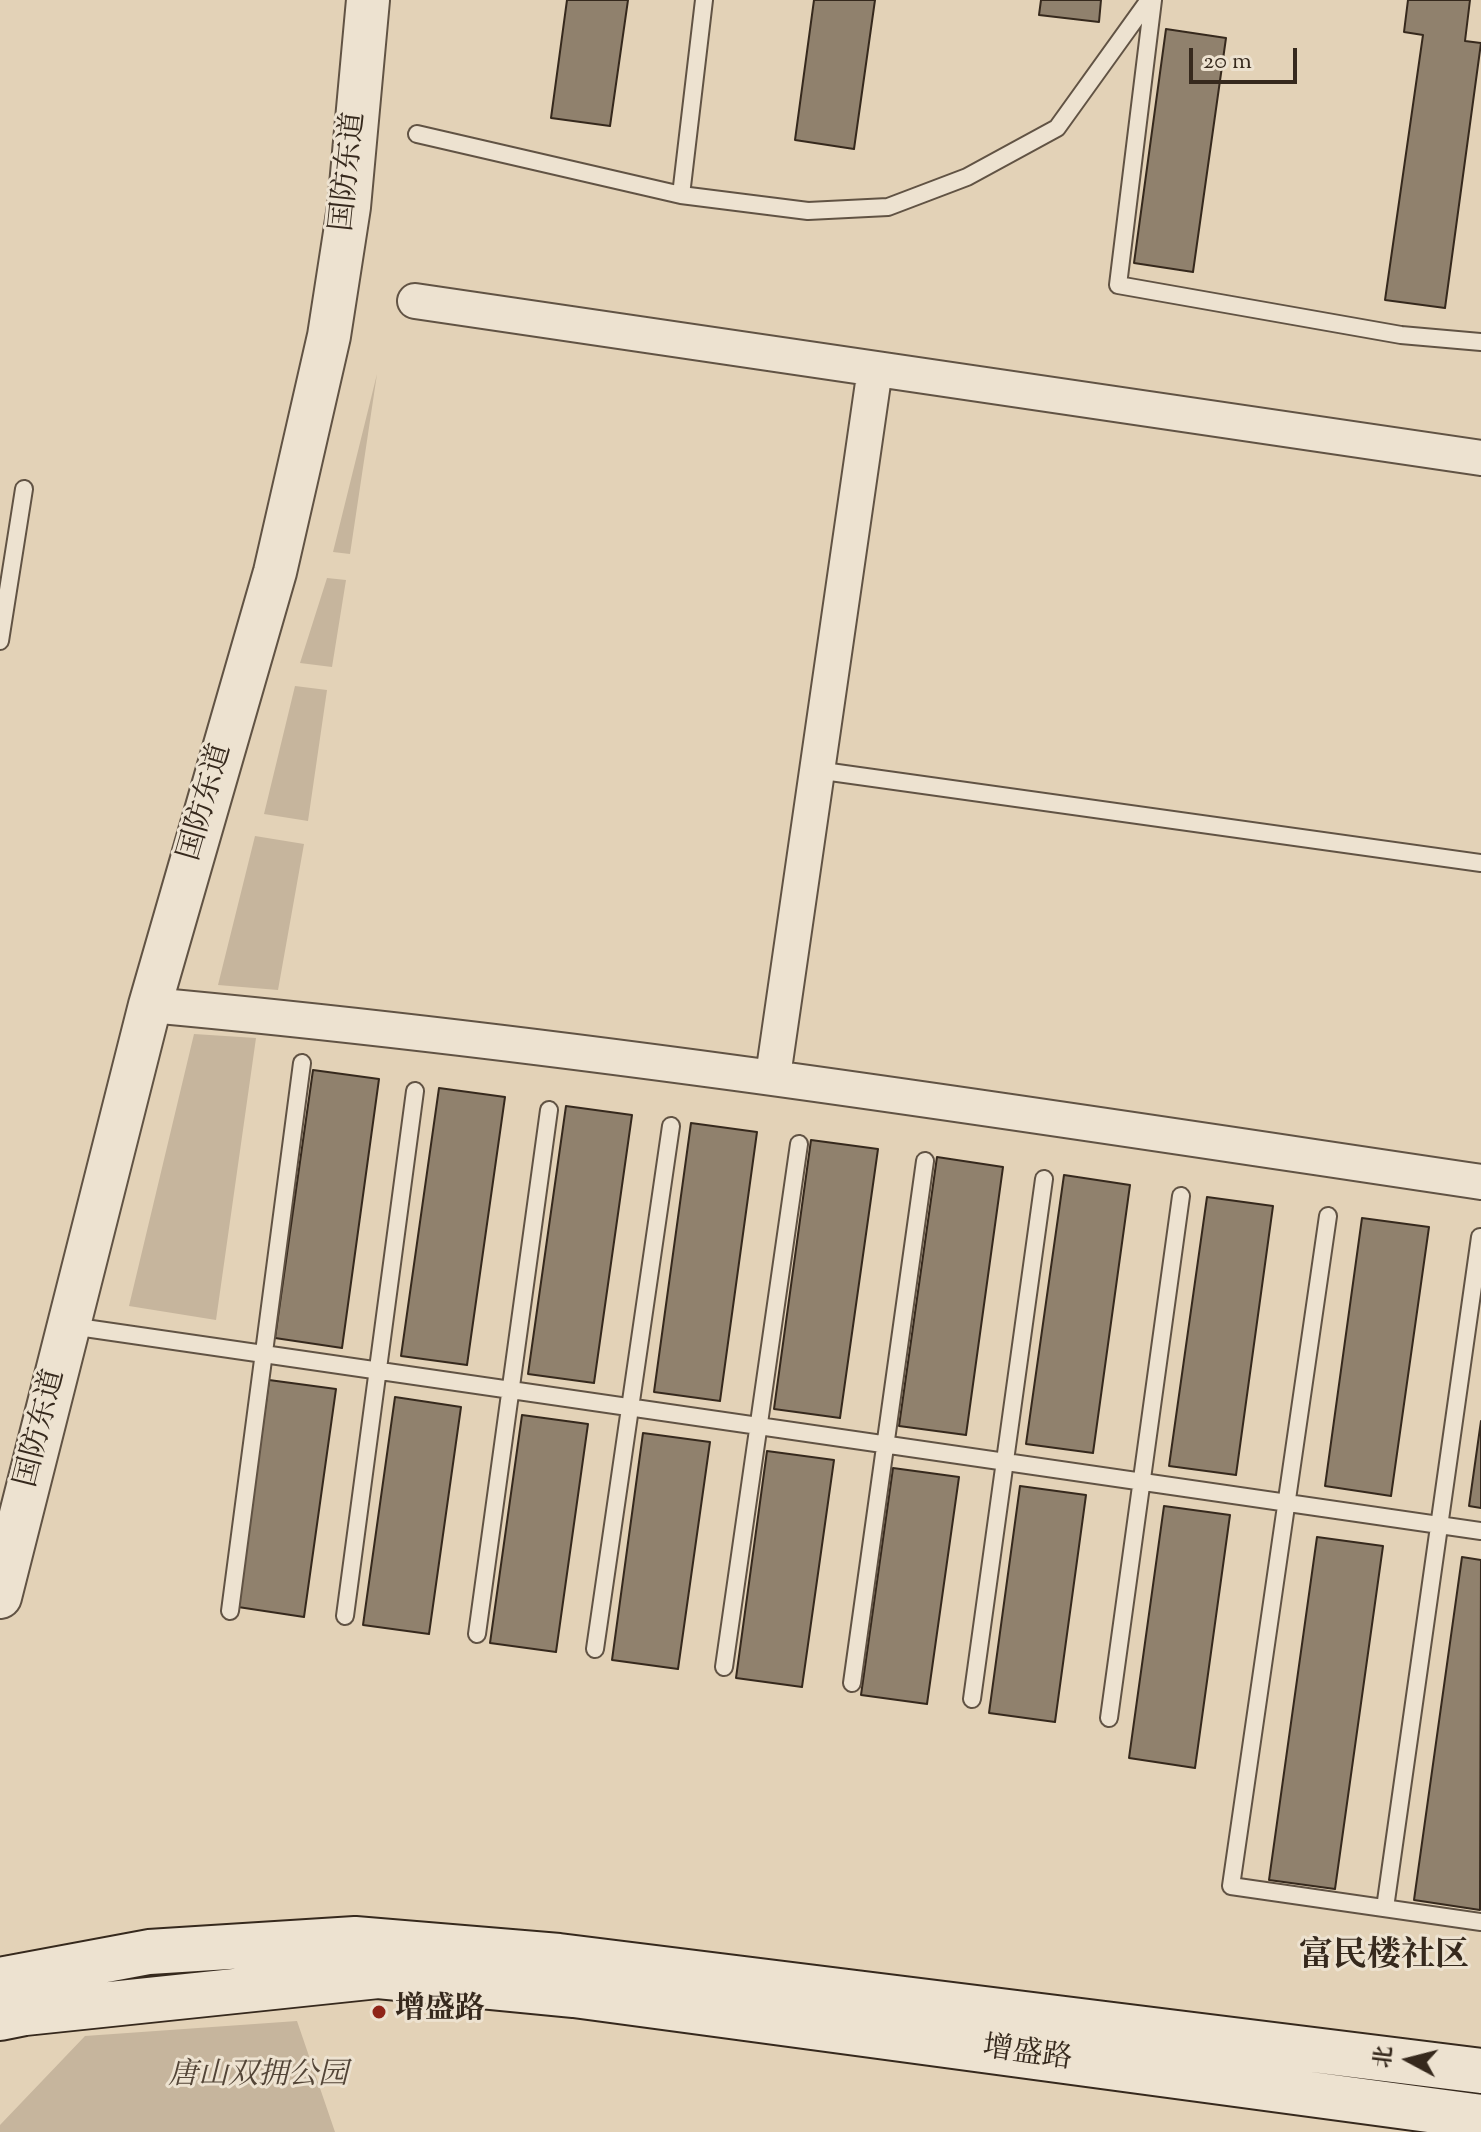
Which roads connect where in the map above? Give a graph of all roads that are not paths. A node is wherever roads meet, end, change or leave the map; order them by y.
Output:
1 (368, 0) edge
2 (704, 0) edge
3 (1151, 0) edge
4 (417, 134) dead end
5 (681, 195) junction
6 (415, 301) dead end
7 (1481, 342) edge
8 (875, 369) junction
9 (1481, 458) edge
10 (24, 489) dead end
11 (0, 641) edge
12 (816, 770) junction
13 (1481, 863) edge
14 (150, 1005) junction
15 (302, 1063) dead end
16 (773, 1076) junction
17 (415, 1091) dead end
18 (549, 1110) dead end
19 (671, 1126) dead end
20 (799, 1144) dead end
21 (925, 1161) dead end
22 (1044, 1179) dead end
23 (1481, 1182) edge
24 (1181, 1196) dead end
25 (1328, 1216) dead end
26 (1480, 1237) edge
27 (70, 1326) junction
28 (265, 1354) junction
29 (378, 1370) junction
30 (510, 1389) junction
31 (631, 1407) junction
32 (759, 1425) junction
33 (886, 1443) junction
34 (1006, 1461) junction
35 (1141, 1481) junction
36 (1286, 1502) junction
37 (1439, 1525) junction
38 (1481, 1531) edge
39 (0, 1597) edge
40 (230, 1611) dead end
41 (345, 1616) dead end
42 (477, 1634) dead end
43 (595, 1649) dead end
44 (724, 1667) dead end
45 (852, 1683) dead end
46 (972, 1699) dead end
47 (1109, 1718) dead end
48 (1385, 1908) junction
49 (1481, 1922) edge
50 (0, 1980) edge
51 (0, 2018) edge
52 (1481, 2071) edge
53 (1481, 2117) edge

1 - 14 street, 国防东道
2 - 5 lane
3 - 5 lane
3 - 7 lane
4 - 5 lane
6 - 8 street
8 - 9 street
8 - 12 street
10 - 11 lane
12 - 13 lane
12 - 16 street
14 - 16 street
14 - 27 street, 国防东道
15 - 28 lane
16 - 23 street
17 - 29 lane
18 - 30 lane
19 - 31 lane
20 - 32 lane
21 - 33 lane
22 - 34 lane
24 - 35 lane
25 - 36 lane
26 - 37 lane
27 - 28 lane
27 - 39 street, 国防东道
28 - 29 lane
28 - 40 lane
29 - 30 lane
29 - 41 lane
30 - 31 lane
30 - 42 lane
31 - 32 lane
31 - 43 lane
32 - 33 lane
32 - 44 lane
33 - 34 lane
33 - 45 lane
34 - 35 lane
34 - 46 lane
35 - 36 lane
35 - 47 lane
36 - 37 lane
36 - 48 lane
37 - 38 lane
37 - 48 lane
48 - 49 lane
50 - 52 main road, 增盛路
51 - 53 main road, 增盛路

